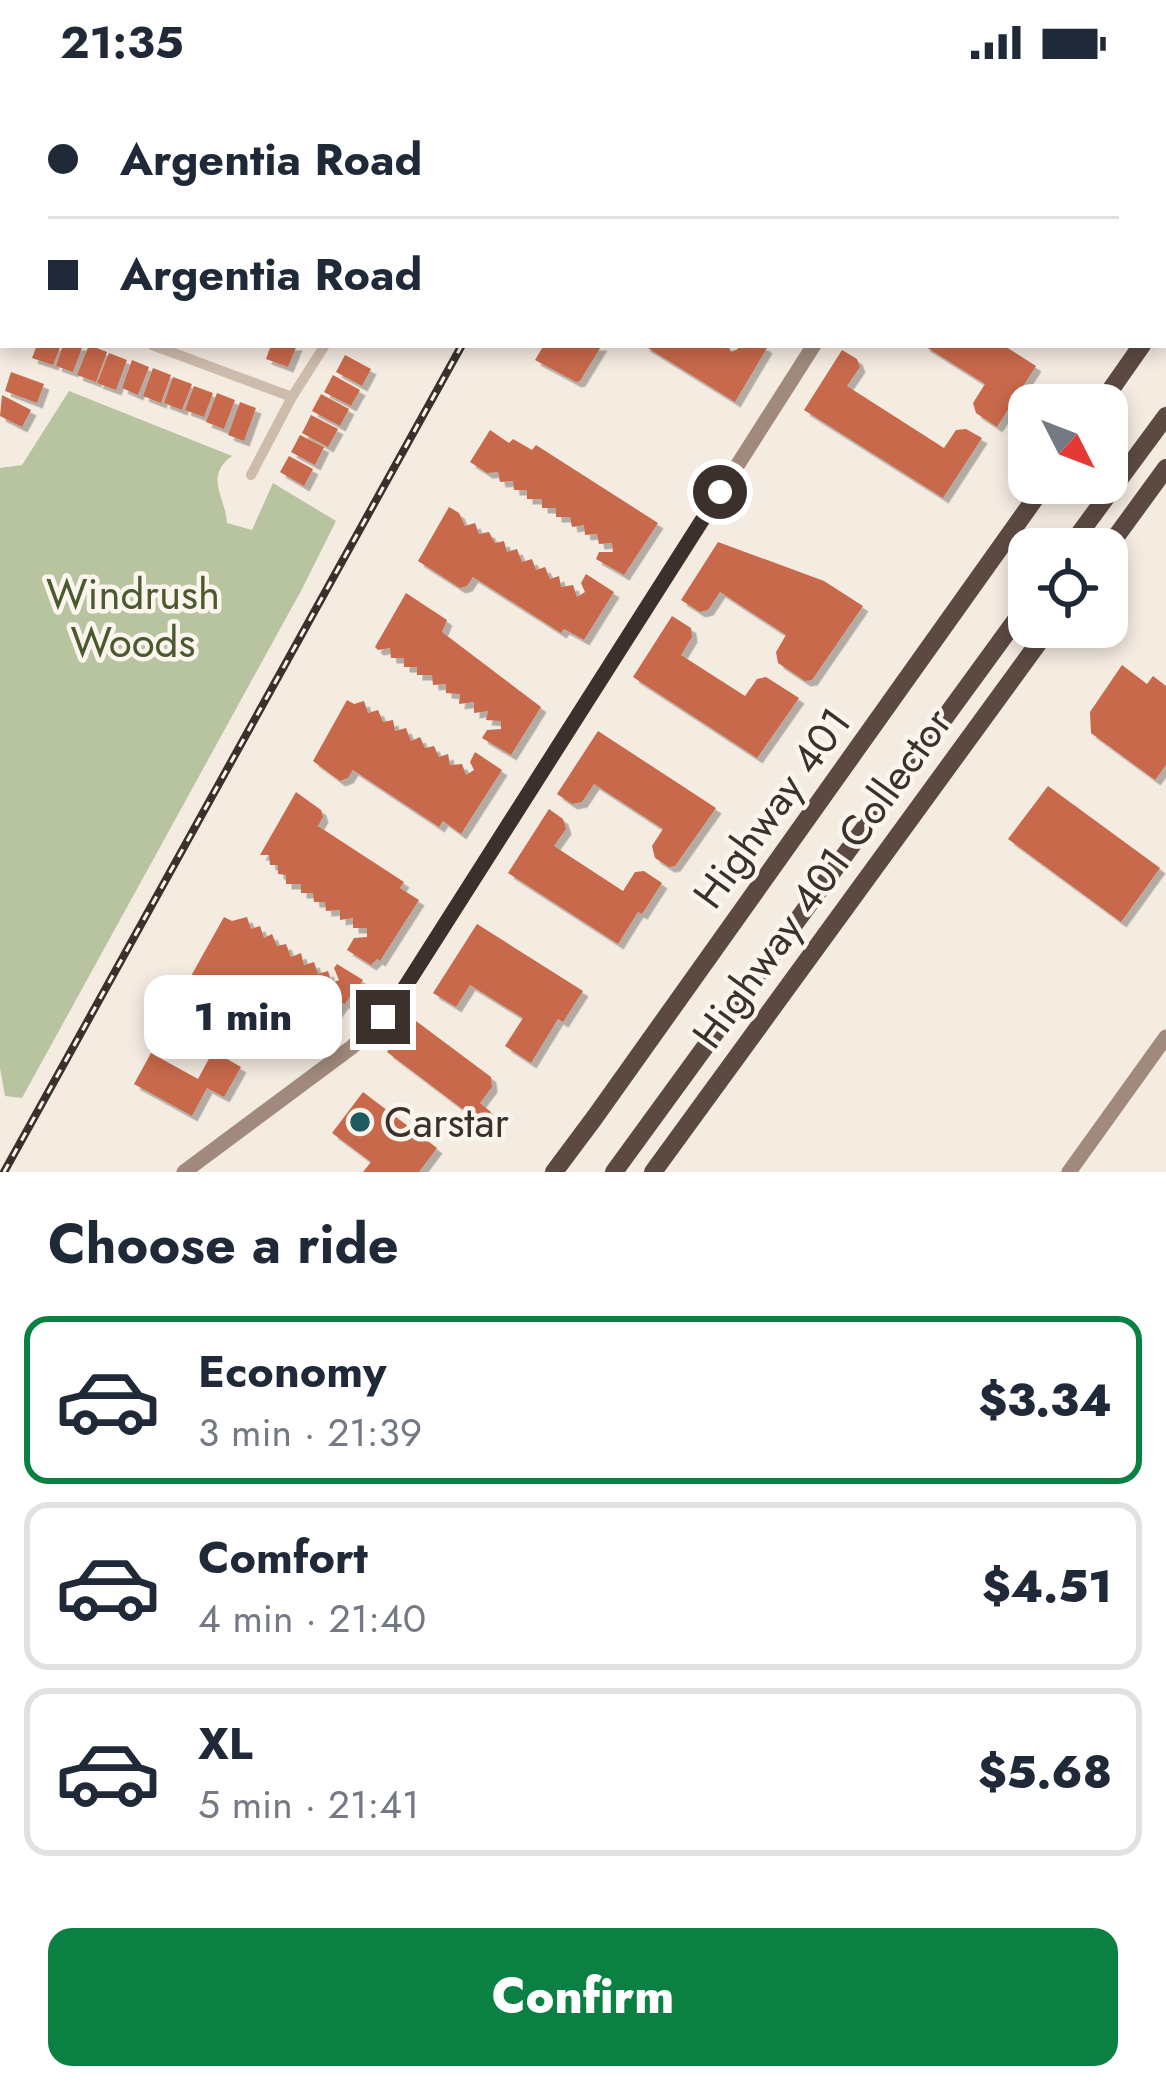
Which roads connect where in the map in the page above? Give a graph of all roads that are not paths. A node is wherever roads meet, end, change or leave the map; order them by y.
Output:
1 (160, 348) edge
2 (323, 348) edge
3 (812, 348) edge
4 (1140, 348) edge
5 (1115, 384) edge
6 (292, 397) junction
7 (1166, 416) edge
8 (1166, 468) edge
9 (250, 475) dead end
10 (1031, 504) edge
11 (1083, 528) edge
12 (1122, 528) edge
13 (1008, 631) edge
14 (1035, 648) edge
15 (1166, 1037) edge
16 (184, 1172) edge
17 (554, 1172) edge
18 (614, 1172) edge
19 (653, 1172) edge
20 (1069, 1172) edge

1 - 6 street
2 - 6 street
3 - 16 street
4 - 5 highway
6 - 9 street
7 - 11 highway
8 - 12 highway
10 - 17 highway, Highway 401
13 - 18 highway
14 - 19 highway, Highway 401 Collector
15 - 20 street

